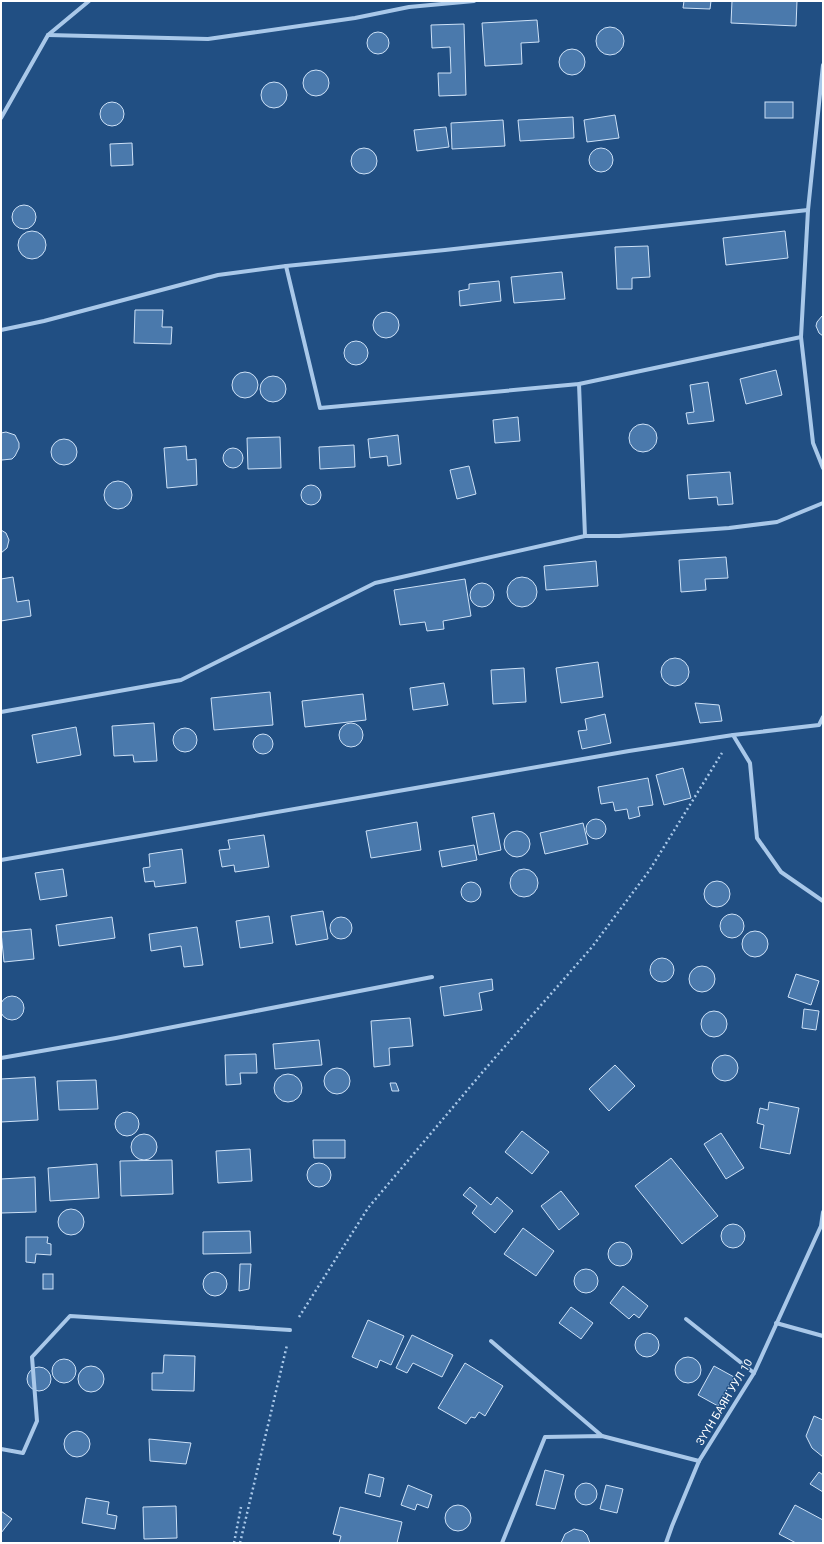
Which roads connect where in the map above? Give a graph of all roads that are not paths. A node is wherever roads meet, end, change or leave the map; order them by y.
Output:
1 (89, 1) edge
2 (474, 1) edge
3 (48, 35) junction
4 (823, 65) edge
5 (1, 118) edge
6 (808, 210) junction
7 (286, 266) junction
8 (1, 330) edge
9 (801, 337) junction
10 (579, 384) junction
11 (823, 468) edge
12 (823, 503) edge
13 (585, 536) junction
14 (1, 712) edge
15 (823, 716) edge
16 (733, 735) junction
17 (1, 860) edge
18 (823, 900) edge
19 (432, 977) dead end
20 (1, 1058) edge
21 (823, 1212) edge
22 (822, 1225) edge
23 (686, 1318) dead end
24 (776, 1323) junction
25 (290, 1330) road end
26 (823, 1336) edge
27 (491, 1341) dead end
28 (754, 1373) junction
29 (602, 1436) junction
30 (1, 1449) edge
31 (699, 1461) junction
32 (502, 1543) edge
33 (666, 1543) edge

1 - 3 street
2 - 3 street
3 - 5 street
4 - 6 street
6 - 7 street
6 - 9 street
7 - 8 street
7 - 10 street
9 - 10 street
9 - 11 street
10 - 13 street
12 - 13 street
13 - 14 street
15 - 16 street
16 - 17 street
16 - 18 street
19 - 20 street
21 - 22 street, ЗҮҮН БАЯН УУЛ 10
22 - 24 street, ЗҮҮН БАЯН УУЛ 10
23 - 28 street
24 - 26 street
24 - 28 street, ЗҮҮН БАЯН УУЛ 10
25 - 30 street
27 - 29 street
28 - 31 street, ЗҮҮН БАЯН УУЛ 10
29 - 31 street, ЗҮҮН БАЯН УУЛ 10
29 - 32 street, ЗҮҮН БАЯН УУЛ 10
31 - 33 street

